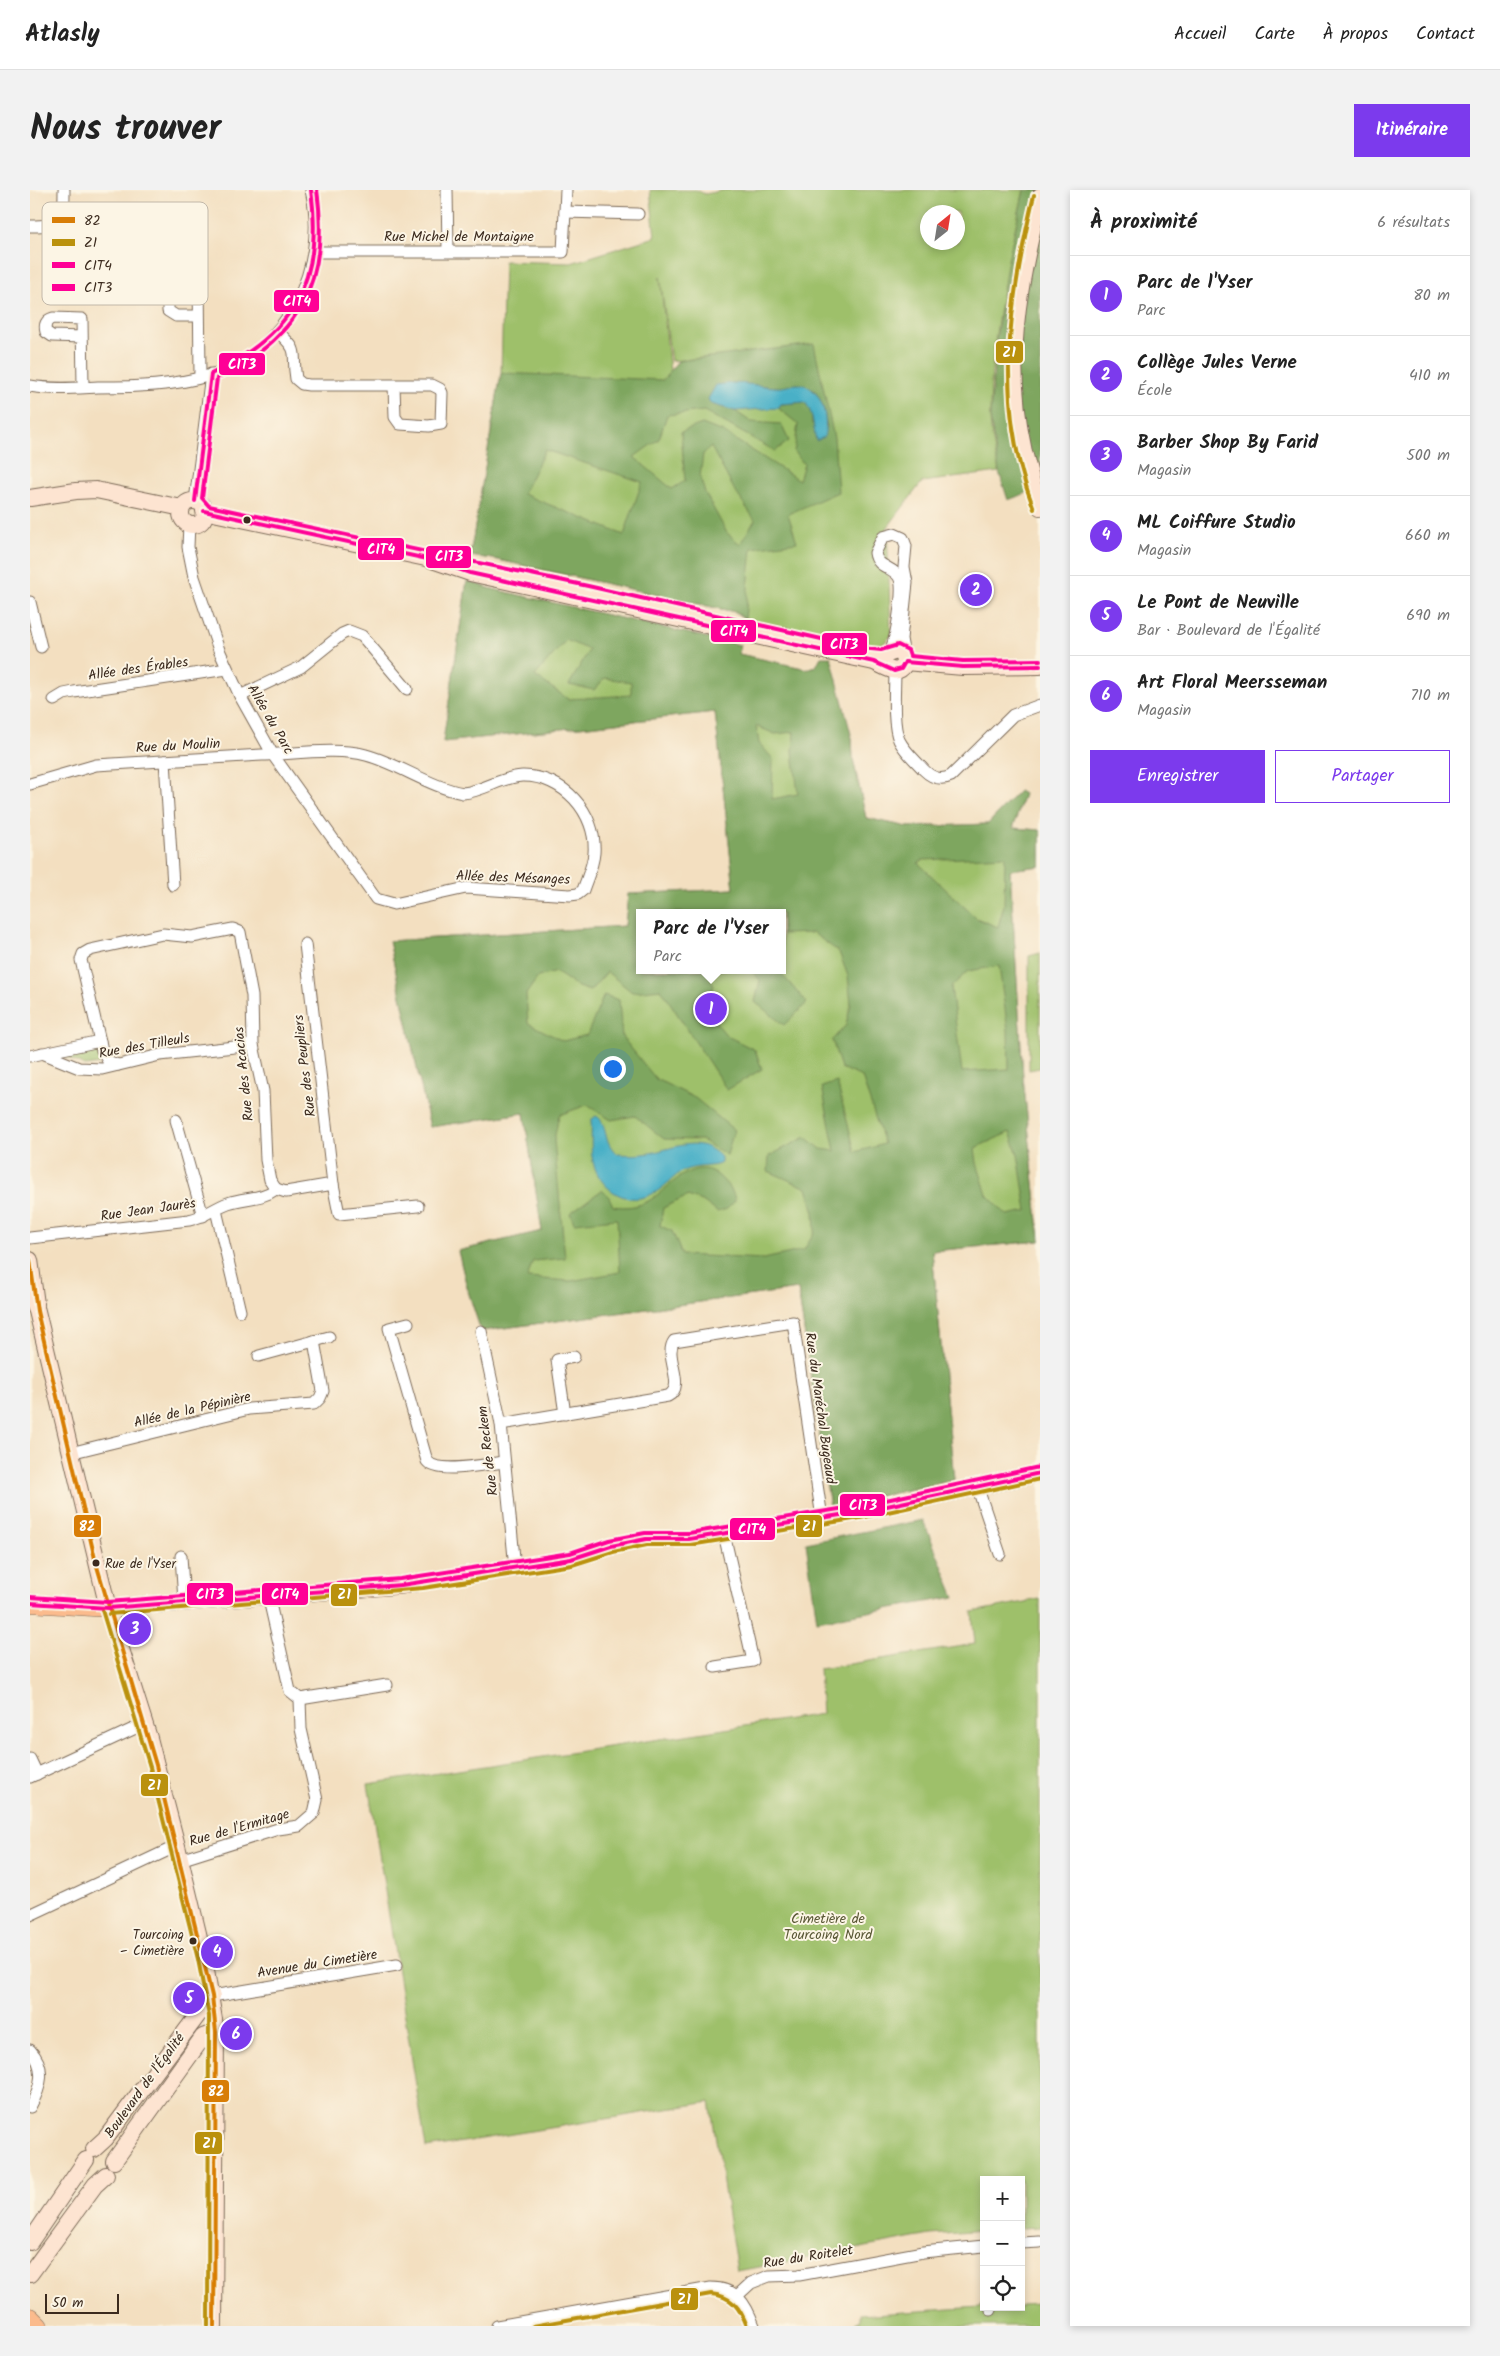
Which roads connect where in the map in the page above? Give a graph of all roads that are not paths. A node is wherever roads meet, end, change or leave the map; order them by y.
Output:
1 (311, 190) edge
2 (448, 190) edge
3 (566, 190) edge
4 (1040, 196) edge
5 (565, 212) junction
6 (638, 214) dead end
7 (1040, 240) edge
8 (448, 251) junction
9 (314, 252) junction
10 (199, 316) dead end
11 (277, 331) junction
12 (82, 336) dead end
13 (205, 376) junction
14 (394, 385) junction
15 (30, 386) edge
16 (83, 387) junction
17 (1040, 478) edge
18 (30, 498) edge
19 (1039, 504) edge
20 (194, 507) junction
21 (189, 524) joint
22 (30, 602) edge
23 (40, 647) dead end
24 (895, 660) junction
25 (1040, 666) edge
26 (228, 669) junction
27 (407, 689) dead end
28 (240, 696) junction
29 (54, 700) dead end
30 (1040, 705) edge
31 (273, 755) junction
32 (164, 761) junction
33 (30, 784) edge
34 (173, 885) dead end
35 (582, 890) joint
36 (382, 902) joint
37 (305, 944) dead end
38 (100, 1041) junction
39 (253, 1045) junction
40 (42, 1054) junction
41 (30, 1056) edge
42 (118, 1064) junction
43 (176, 1120) dead end
44 (333, 1184) junction
45 (276, 1190) junction
46 (418, 1206) dead end
47 (216, 1210) junction
48 (203, 1216) junction
49 (30, 1238) edge
50 (30, 1260) edge
51 (30, 1294) edge
52 (37, 1311) junction
53 (240, 1311) dead end
54 (408, 1323) dead end
55 (482, 1331) dead end
56 (329, 1337) dead end
57 (314, 1341) junction
58 (259, 1356) dead end
59 (574, 1357) dead end
60 (565, 1414) junction
61 (501, 1424) junction
62 (70, 1453) junction
63 (504, 1462) junction
64 (1040, 1473) edge
65 (977, 1486) junction
66 (822, 1518) junction
67 (724, 1534) junction
68 (1000, 1554) dead end
69 (181, 1556) dead end
70 (515, 1568) junction
71 (268, 1595) junction
72 (184, 1601) junction
73 (30, 1603) edge
74 (108, 1608) junction
75 (715, 1667) dead end
76 (387, 1685) dead end
77 (300, 1699) junction
78 (144, 1724) junction
79 (30, 1758) edge
80 (34, 1776) edge
81 (178, 1853) junction
82 (30, 1915) edge
83 (397, 1965) dead end
84 (212, 1996) junction
85 (216, 2032) junction
86 (30, 2050) edge
87 (30, 2107) edge
88 (90, 2155) junction
89 (110, 2168) junction
90 (30, 2242) edge
91 (1040, 2242) edge
92 (1025, 2244) edge
93 (980, 2246) edge
94 (30, 2274) edge
95 (738, 2296) junction
96 (30, 2317) edge
97 (39, 2326) edge
98 (214, 2326) edge
99 (497, 2326) edge
100 (754, 2326) edge

1 - 9 street
2 - 8 street
3 - 5 street, Rue Michel de Montaigne
4 - 19 street
5 - 6 street
5 - 8 street, Rue Michel de Montaigne
7 - 17 street
8 - 9 street, Rue Michel de Montaigne
9 - 11 street
10 - 13 street
11 - 13 street
11 - 14 street
12 - 16 street
13 - 16 street
13 - 20 street
14 - 14 street
15 - 16 street
18 - 20 street
20 - 21 street
20 - 24 street
21 - 26 street, Allée du Parc
22 - 23 street
24 - 24 street
24 - 25 street
24 - 30 street
26 - 28 street, Allée du Parc
26 - 29 street, Allée des Érables
27 - 28 street
28 - 31 street, Allée du Parc
31 - 32 street, Rue du Moulin
31 - 35 street, Rue du Moulin
31 - 36 street, Allée du Parc
32 - 33 street, Rue du Moulin
32 - 34 street
35 - 36 street, Allée des Mésanges
37 - 44 street, Rue des Peupliers
38 - 39 street, Rue des Acacias
38 - 40 street, Rue des Tilleuls
38 - 42 street
39 - 42 street, Rue des Tilleuls
39 - 45 street, Rue des Acacias
40 - 41 street, Rue des Tilleuls
40 - 42 street, Rue des Tilleuls
43 - 48 street
44 - 45 street, Rue Jean Jaurès
44 - 46 street
45 - 47 street, Rue Jean Jaurès
47 - 48 street, Rue Jean Jaurès
47 - 53 street
48 - 49 street, Rue Jean Jaurès
50 - 52 street
51 - 52 street
52 - 62 street
54 - 63 street
55 - 61 street, Rue de Reckem
56 - 57 street
57 - 58 street
57 - 62 street, Allée de la Pépinière
59 - 60 street
60 - 61 street, Rue du Maréchal Bugeaud
60 - 66 street, Rue du Maréchal Bugeaud
61 - 63 street, Rue de Reckem
62 - 74 street
63 - 70 street, Rue de Reckem
64 - 65 main road
65 - 66 main road
65 - 68 street
66 - 67 main road
67 - 70 main road
67 - 75 street
69 - 72 street
70 - 71 main road
71 - 72 main road
71 - 77 street
72 - 74 main road
73 - 74 main road
74 - 78 street
76 - 77 street
77 - 81 street, Rue de l'Ermitage
78 - 80 street
78 - 81 street
79 - 80 street
81 - 82 street, Rue de l'Ermitage
81 - 84 street
83 - 84 street, Avenue du Cimetière
84 - 85 street
84 - 88 street, Boulevard de l'Égalité
85 - 89 street, Boulevard de l'Égalité
85 - 98 street
86 - 87 street
88 - 89 street, Boulevard de l'Égalité
88 - 89 street
88 - 90 street, Boulevard de l'Égalité
89 - 94 street, Boulevard de l'Égalité
91 - 92 street
93 - 95 street, Rue du Roitelet
95 - 99 street
95 - 100 street
96 - 97 main road

